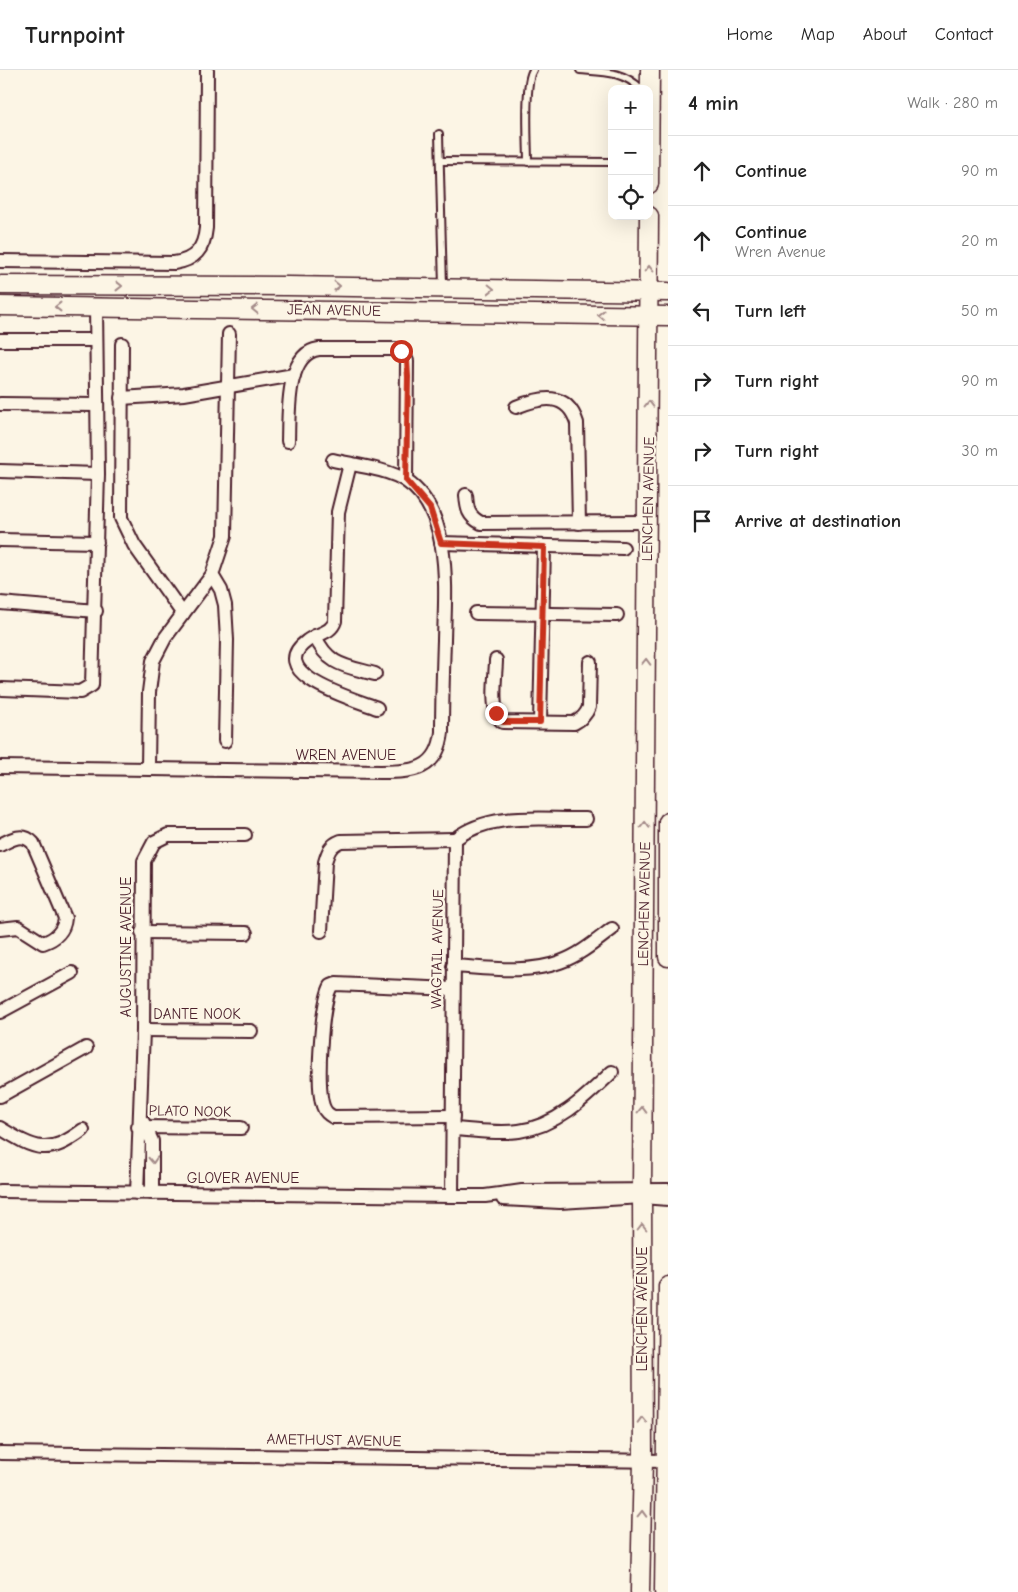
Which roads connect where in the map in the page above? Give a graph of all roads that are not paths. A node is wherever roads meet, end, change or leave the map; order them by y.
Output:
1 (207, 70) edge
2 (533, 70) edge
3 (580, 70) edge
4 (650, 70) edge
5 (637, 85) edge
6 (649, 85) edge
7 (649, 130) edge
8 (439, 134) dead end
9 (441, 161) junction
10 (528, 162) junction
11 (608, 162) edge
12 (649, 175) edge
13 (649, 220) edge
14 (0, 262) edge
15 (0, 286) edge
16 (443, 288) junction
17 (649, 291) junction
18 (668, 292) edge
19 (0, 306) edge
20 (96, 307) junction
21 (510, 312) junction
22 (650, 316) junction
23 (668, 316) edge
24 (229, 334) dead end
25 (0, 340) edge
26 (95, 340) junction
27 (122, 344) dead end
28 (294, 375) junction
29 (230, 386) junction
30 (121, 398) junction
31 (0, 404) edge
32 (96, 405) junction
33 (516, 407) dead end
34 (288, 441) dead end
35 (333, 460) dead end
36 (350, 464) junction
37 (0, 471) edge
38 (98, 474) junction
39 (406, 480) junction
40 (466, 495) dead end
41 (648, 522) junction
42 (579, 523) junction
43 (0, 540) edge
44 (97, 542) junction
45 (441, 543) junction
46 (544, 547) junction
47 (623, 548) dead end
48 (212, 575) junction
49 (0, 603) edge
50 (96, 611) junction
51 (183, 614) junction
52 (476, 614) dead end
53 (617, 614) dead end
54 (543, 615) junction
55 (316, 636) junction
56 (496, 660) dead end
57 (590, 662) dead end
58 (375, 674) dead end
59 (2, 689) dead end
60 (377, 708) dead end
61 (540, 722) junction
62 (226, 741) dead end
63 (0, 767) edge
64 (148, 768) junction
65 (586, 819) dead end
66 (668, 822) edge
67 (245, 835) dead end
68 (455, 839) junction
69 (0, 845) edge
70 (0, 929) edge
71 (612, 929) dead end
72 (142, 932) junction
73 (321, 932) dead end
74 (246, 933) dead end
75 (668, 957) edge
76 (453, 966) junction
77 (72, 973) dead end
78 (453, 989) junction
79 (0, 1012) edge
80 (143, 1030) junction
81 (251, 1031) dead end
82 (86, 1048) dead end
83 (612, 1072) dead end
84 (0, 1096) edge
85 (453, 1123) junction
86 (142, 1124) junction
87 (0, 1128) edge
88 (241, 1128) dead end
89 (83, 1130) dead end
90 (668, 1190) edge
91 (0, 1191) edge
92 (137, 1193) junction
93 (152, 1194) junction
94 (642, 1194) junction
95 (452, 1196) junction
96 (668, 1199) edge
97 (668, 1286) edge
98 (0, 1453) edge
99 (643, 1460) junction
100 (668, 1460) edge
101 (640, 1592) edge
102 (664, 1592) edge

1 - 14 street
2 - 10 lane
3 - 5 lane
4 - 6 main road
7 - 12 main road
8 - 9 lane
9 - 10 lane
9 - 16 lane
10 - 11 lane
17 -> 13 main road, LENCHEN AVENUE
15 -> 16 main road, JEAN AVENUE
16 -> 17 main road, JEAN AVENUE
16 - 21 main road
17 - 18 main road, JEAN AVENUE
17 - 22 main road, LENCHEN AVENUE
20 -> 19 main road, JEAN AVENUE
21 -> 20 main road, JEAN AVENUE
20 - 26 street
22 -> 21 main road, JEAN AVENUE
22 - 23 main road, JEAN AVENUE
41 -> 22 main road, LENCHEN AVENUE
24 - 29 street
25 - 26 street
26 - 32 street
27 - 30 street
28 - 29 street
28 - 34 street
28 - 39 street
29 - 30 street
29 - 48 street
30 - 51 street
31 - 32 street
32 - 38 street
33 - 42 street
35 - 36 street
36 - 39 street
36 - 55 street
37 - 38 street
38 - 44 street
39 - 45 street, WREN AVENUE
40 - 42 street
41 - 42 street
94 -> 41 main road, LENCHEN AVENUE
43 - 44 street
44 - 50 street
45 - 46 street
45 - 64 street, WREN AVENUE
46 - 47 street
46 - 54 street
48 - 51 street
48 - 62 street
49 - 50 street
50 - 59 street
51 - 64 street
52 - 54 street
53 - 54 street
54 - 61 street
55 - 58 street
55 - 60 street
56 - 61 street
57 - 61 street
63 - 64 street, WREN AVENUE
65 - 68 street
66 - 75 main road, LENCHEN AVENUE
67 - 72 street, AUGUSTINE AVENUE
68 - 73 street
68 - 76 street, WAGTAIL AVENUE
69 - 70 street
71 - 76 street
72 - 74 street
72 - 80 street, AUGUSTINE AVENUE
76 - 78 street, WAGTAIL AVENUE
77 - 79 street
78 - 85 street, WAGTAIL AVENUE
78 - 85 street
80 - 81 street, DANTE NOOK
80 - 86 street, AUGUSTINE AVENUE
82 - 84 street
83 - 85 street
85 - 95 street, WAGTAIL AVENUE
86 - 88 street, PLATO NOOK
86 - 92 street, AUGUSTINE AVENUE
86 -> 93 street, AUGUSTINE AVENUE
87 - 89 street
90 - 94 street, GLOVER AVENUE
91 - 92 street, GLOVER AVENUE
92 - 93 street, GLOVER AVENUE
93 - 95 street, GLOVER AVENUE
94 - 95 street, GLOVER AVENUE
94 - 96 street, GLOVER AVENUE
99 -> 94 main road, LENCHEN AVENUE
97 - 100 main road, LENCHEN AVENUE
98 - 99 street, AMETHUST AVENUE
99 - 100 street, AMETHUST AVENUE
101 -> 99 main road, LENCHEN AVENUE
100 - 102 main road, LENCHEN AVENUE

